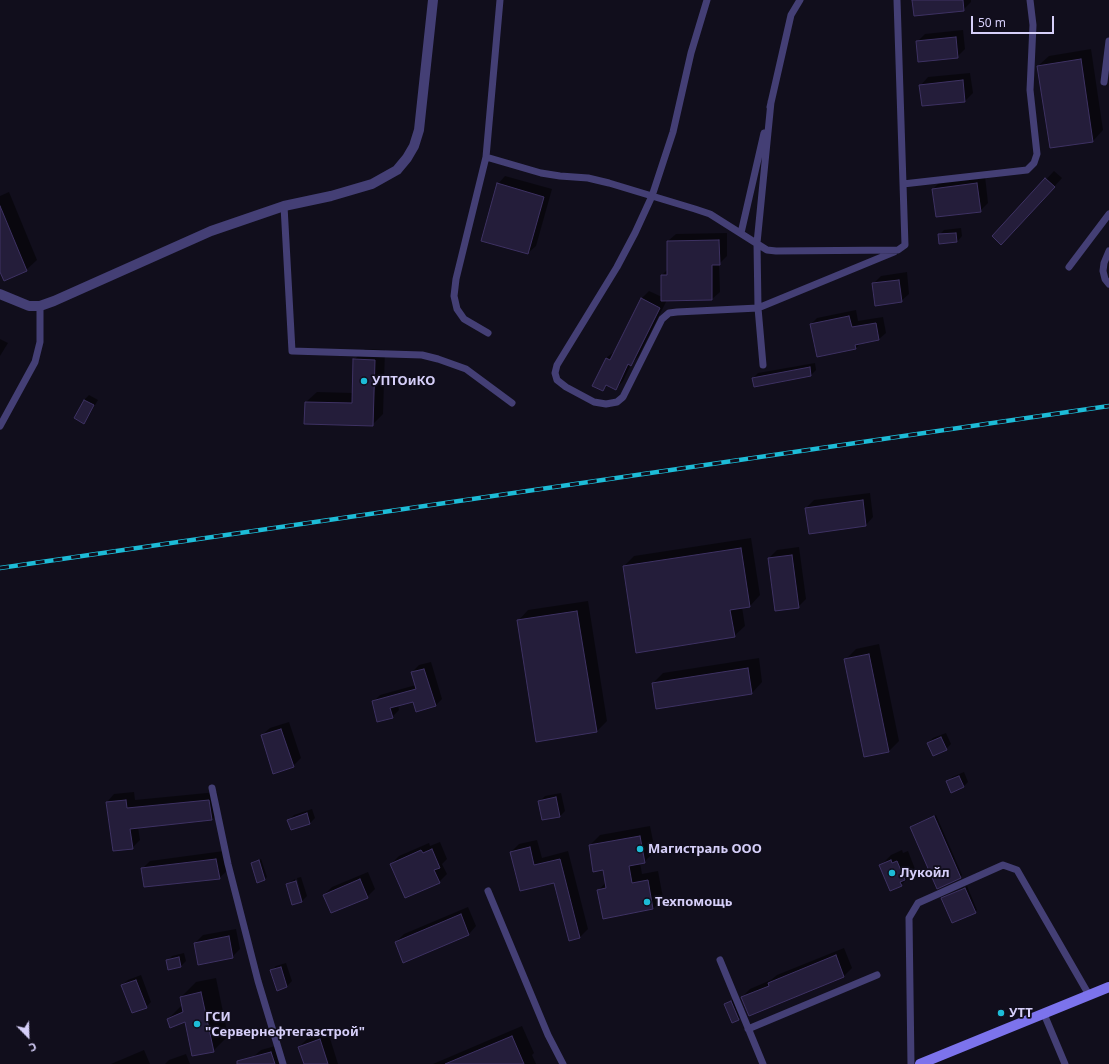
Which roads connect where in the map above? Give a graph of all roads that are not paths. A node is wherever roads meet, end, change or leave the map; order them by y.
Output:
1 (433, 0) edge
2 (500, 0) edge
3 (707, 0) edge
4 (800, 0) edge
5 (897, 0) edge
6 (1030, 0) edge
7 (1109, 41) edge
8 (1104, 82) dead end
9 (771, 102) junction
10 (486, 156) junction
11 (903, 184) junction
12 (652, 196) junction
13 (284, 206) junction
14 (1109, 214) edge
15 (741, 233) junction
16 (757, 243) junction
17 (898, 250) junction
18 (1109, 251) edge
19 (1069, 267) dead end
20 (1109, 284) edge
21 (0, 294) edge
22 (40, 306) junction
23 (758, 308) junction
24 (488, 333) dead end
25 (762, 365) dead end
26 (512, 403) dead end
27 (0, 426) edge
28 (212, 788) dead end
29 (488, 891) dead end
30 (720, 960) dead end
31 (877, 976) dead end
32 (1109, 987) edge
33 (1089, 995) junction
34 (1044, 1014) junction
35 (748, 1029) junction
36 (283, 1064) edge
37 (562, 1064) edge
38 (763, 1064) edge
39 (911, 1064) edge
40 (920, 1064) edge
41 (1065, 1064) edge

1 - 13 street
2 - 10 lane
3 - 12 lane
4 - 9 lane
5 - 11 lane
6 - 11 lane
7 - 8 lane
9 - 15 lane
9 - 16 lane
10 - 12 lane
10 - 24 lane
11 - 17 lane
12 - 15 lane
12 - 23 lane
13 - 22 street
13 - 26 lane
14 - 19 lane
15 - 16 lane
16 - 17 lane
16 - 23 lane
17 - 23 lane
18 - 20 lane
21 - 22 street
22 - 27 lane
23 - 25 lane
28 - 36 lane
29 - 37 lane
30 - 35 lane
31 - 35 lane
32 - 33 street
33 - 34 street
33 - 39 lane
34 - 40 street
34 - 41 lane
35 - 38 lane

